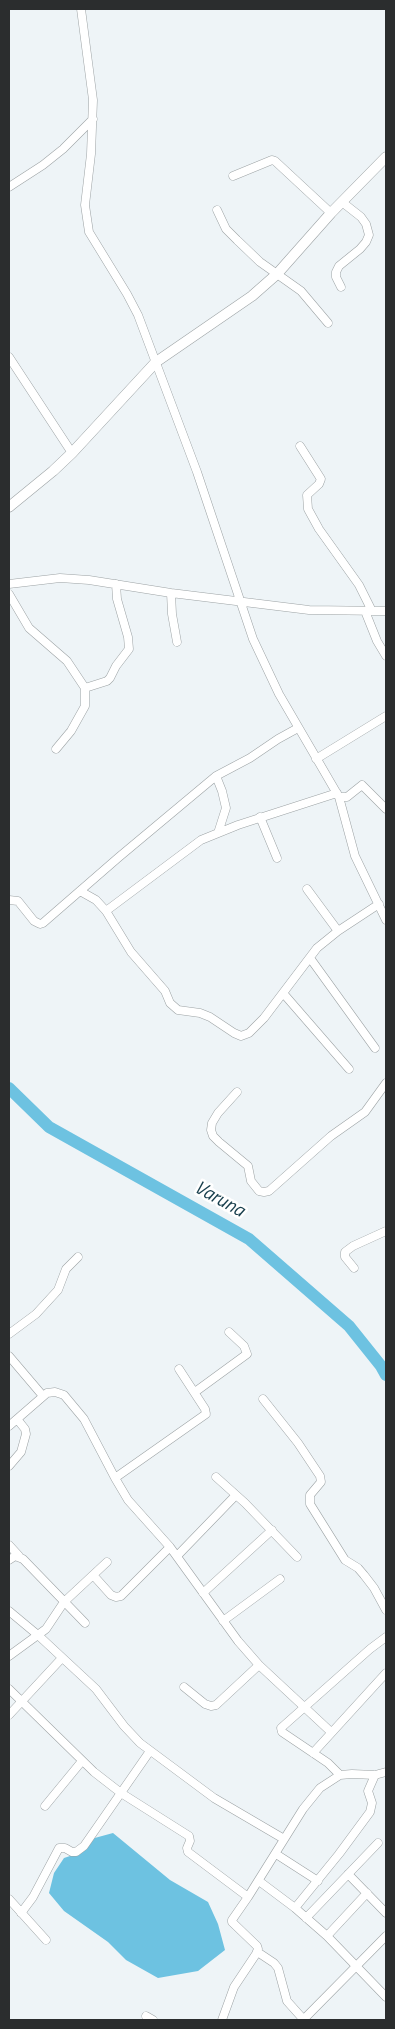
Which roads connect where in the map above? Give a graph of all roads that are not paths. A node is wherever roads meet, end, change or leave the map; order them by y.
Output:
1 (81, 9) edge
2 (93, 119) junction
3 (386, 157) edge
4 (233, 176) dead end
5 (9, 187) edge
6 (342, 202) junction
7 (217, 210) dead end
8 (331, 214) junction
9 (277, 274) junction
10 (340, 287) dead end
11 (328, 323) dead end
12 (9, 357) edge
13 (156, 362) junction
14 (300, 446) dead end
15 (72, 453) junction
16 (9, 508) edge
17 (9, 584) edge
18 (116, 584) junction
19 (171, 593) junction
20 (9, 594) edge
21 (241, 603) junction
22 (368, 611) junction
23 (386, 611) edge
24 (177, 642) dead end
25 (386, 656) edge
26 (85, 688) junction
27 (386, 716) edge
28 (298, 728) junction
29 (56, 749) dead end
30 (316, 758) junction
31 (216, 776) junction
32 (338, 795) junction
33 (386, 809) edge
34 (260, 817) junction
35 (218, 833) junction
36 (278, 858) dead end
37 (306, 889) dead end
38 (80, 891) junction
39 (9, 900) edge
40 (379, 904) junction
41 (106, 910) junction
42 (386, 920) edge
43 (338, 931) junction
44 (310, 958) junction
45 (284, 993) junction
46 (375, 1048) dead end
47 (349, 1069) dead end
48 (386, 1083) edge
49 (237, 1092) dead end
50 (386, 1230) edge
51 (78, 1257) dead end
52 (354, 1268) dead end
53 (229, 1332) dead end
54 (9, 1334) edge
55 (9, 1356) edge
56 (180, 1369) dead end
57 (194, 1392) junction
58 (43, 1396) junction
59 (263, 1399) dead end
60 (18, 1419) junction
61 (9, 1426) edge
62 (9, 1466) edge
63 (216, 1477) dead end
64 (115, 1478) junction
65 (236, 1495) junction
66 (272, 1530) junction
67 (9, 1545) edge
68 (170, 1547) junction
69 (19, 1556) junction
70 (176, 1556) junction
71 (297, 1557) dead end
72 (9, 1560) edge
73 (107, 1562) dead end
74 (93, 1575) junction
75 (280, 1578) dead end
76 (203, 1593) junction
77 (64, 1602) junction
78 (386, 1610) edge
79 (9, 1611) edge
80 (223, 1621) junction
81 (85, 1623) dead end
82 (39, 1636) junction
83 (386, 1637) edge
84 (9, 1656) edge
85 (62, 1658) junction
86 (259, 1665) junction
87 (386, 1673) edge
88 (184, 1687) dead end
89 (9, 1689) edge
90 (22, 1700) junction
91 (304, 1706) junction
92 (9, 1715) edge
93 (331, 1732) junction
94 (150, 1751) junction
95 (312, 1753) junction
96 (82, 1761) junction
97 (386, 1773) edge
98 (340, 1775) junction
99 (375, 1775) junction
100 (121, 1793) junction
101 (44, 1806) dead end
102 (284, 1839) junction
103 (378, 1843) dead end
104 (276, 1854) junction
105 (348, 1874) junction
106 (259, 1881) junction
107 (318, 1881) junction
108 (367, 1893) junction
109 (248, 1897) junction
110 (9, 1900) edge
111 (295, 1908) junction
112 (22, 1913) junction
113 (386, 1913) edge
114 (306, 1918) junction
115 (327, 1936) junction
116 (386, 1936) edge
117 (46, 1940) dead end
118 (256, 1954) junction
119 (358, 1966) junction
120 (386, 1997) edge
121 (222, 2020) edge
122 (303, 2020) edge

1 - 2 street
2 - 5 street
2 - 13 street
3 - 6 street
4 - 8 street
6 - 8 street
6 - 10 street
7 - 9 street
8 - 9 street
9 - 11 street
9 - 13 street
12 - 15 street
13 - 15 street
13 - 21 street
14 - 22 street
15 - 16 street
17 - 18 street
18 - 19 street
18 - 26 street
19 - 21 street
19 - 24 street
20 - 26 street
21 - 22 street
21 - 28 street
22 - 23 street
22 - 25 street
26 - 29 street
27 - 30 street
28 - 30 street
28 - 31 street
30 - 32 street
31 - 35 street
31 - 38 street
32 - 33 street
32 - 34 street
32 - 40 street
34 - 35 street
34 - 36 street
35 - 41 street
37 - 43 street
38 - 39 street
38 - 41 street
40 - 42 street
40 - 43 street
41 - 45 street
43 - 44 street
44 - 45 street
44 - 46 street
45 - 47 street
48 - 49 street
50 - 52 street
51 - 54 street
53 - 57 street
55 - 58 street
56 - 57 street
57 - 64 street
58 - 60 street
58 - 64 street
59 - 78 street
60 - 61 street
60 - 62 street
63 - 65 street
64 - 68 street
65 - 66 street
65 - 70 street
66 - 71 street
66 - 76 street
67 - 69 street
68 - 70 street
68 - 74 street
69 - 72 street
69 - 77 street
70 - 76 street
73 - 74 street
74 - 77 street
75 - 80 street
76 - 80 street
77 - 81 street
77 - 82 street
79 - 82 street
80 - 86 street
82 - 84 street
82 - 85 street
83 - 91 street
85 - 90 street
85 - 94 street
86 - 88 street
86 - 91 street
87 - 93 street
89 - 90 street
90 - 92 street
90 - 96 street
91 - 93 street
91 - 95 street
93 - 95 street
94 - 100 street
94 - 102 street
95 - 98 street
96 - 100 street
96 - 101 street
97 - 99 street
98 - 99 street
98 - 102 street
99 - 107 street
100 - 109 street
100 - 112 street
102 - 104 street
103 - 105 street
104 - 106 street
104 - 107 street
105 - 108 street
105 - 114 street
106 - 109 street
106 - 111 street
107 - 111 street
108 - 113 street
108 - 115 street
109 - 118 street
110 - 112 street
111 - 114 street
112 - 117 street
114 - 115 street
115 - 119 street
116 - 119 street
118 - 121 street
118 - 122 street
119 - 120 street
119 - 122 street

